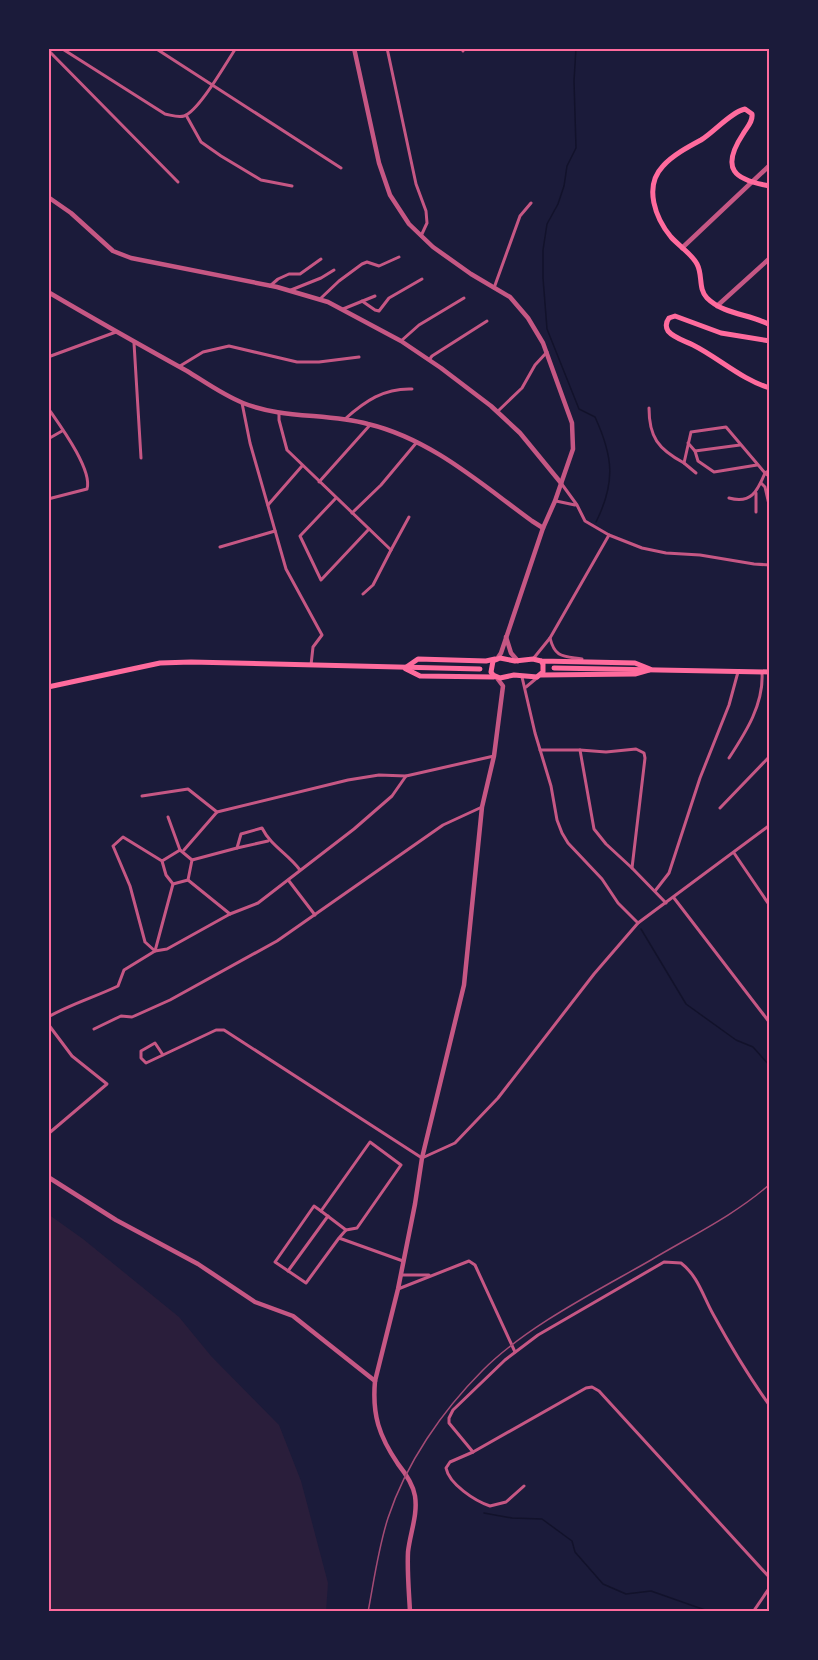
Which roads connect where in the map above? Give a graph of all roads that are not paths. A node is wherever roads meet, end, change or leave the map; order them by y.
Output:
1 (62, 48) edge
2 (155, 48) edge
3 (236, 48) edge
4 (354, 48) edge
5 (387, 48) edge
6 (48, 50) edge
7 (212, 85) junction
8 (186, 115) junction
9 (770, 165) edge
10 (341, 168) dead end
11 (178, 182) dead end
12 (751, 182) junction
13 (292, 186) dead end
14 (770, 186) edge
15 (48, 197) edge
16 (531, 203) dead end
17 (421, 236) junction
18 (682, 248) junction
19 (399, 257) dead end
20 (770, 258) edge
21 (321, 259) dead end
22 (334, 270) dead end
23 (422, 279) dead end
24 (270, 286) junction
25 (494, 288) junction
26 (289, 291) junction
27 (48, 292) edge
28 (375, 296) dead end
29 (464, 298) dead end
30 (320, 299) junction
31 (362, 301) junction
32 (717, 306) junction
33 (343, 309) junction
34 (487, 321) dead end
35 (770, 325) edge
36 (116, 333) junction
37 (401, 341) junction
38 (770, 341) edge
39 (134, 343) junction
40 (547, 352) junction
41 (48, 357) edge
42 (359, 357) dead end
43 (429, 360) junction
44 (179, 367) junction
45 (770, 388) edge
46 (412, 389) dead end
47 (242, 403) junction
48 (48, 408) edge
49 (649, 408) dead end
50 (496, 411) junction
51 (279, 413) junction
52 (345, 419) junction
53 (370, 424) junction
54 (62, 430) junction
55 (48, 440) edge
56 (417, 442) junction
57 (688, 442) junction
58 (740, 445) junction
59 (695, 451) junction
60 (141, 458) dead end
61 (684, 463) junction
62 (758, 465) junction
63 (302, 466) junction
64 (770, 470) edge
65 (696, 473) dead end
66 (765, 473) junction
67 (770, 477) edge
68 (319, 482) junction
69 (761, 482) junction
70 (561, 483) junction
71 (756, 492) junction
72 (336, 498) junction
73 (729, 498) dead end
74 (48, 499) edge
75 (555, 501) junction
76 (268, 505) junction
77 (577, 505) junction
78 (770, 509) edge
79 (756, 512) dead end
80 (352, 513) junction
81 (409, 517) dead end
82 (543, 528) junction
83 (369, 529) junction
84 (275, 531) junction
85 (609, 535) junction
86 (220, 547) dead end
87 (391, 550) junction
88 (770, 565) edge
89 (363, 594) dead end
90 (506, 637) junction
91 (550, 638) junction
92 (542, 651) junction
93 (497, 659) junction
94 (533, 659) junction
95 (541, 661) junction
96 (518, 662) junction
97 (596, 662) junction
98 (311, 666) junction
99 (405, 668) junction
100 (555, 668) dead end
101 (480, 669) dead end
102 (651, 669) junction
103 (738, 670) junction
104 (762, 672) junction
105 (770, 672) edge
106 (522, 675) junction
107 (541, 675) junction
108 (510, 676) junction
109 (497, 678) junction
110 (503, 686) junction
111 (48, 687) edge
112 (526, 687) junction
113 (540, 750) junction
114 (580, 750) junction
115 (494, 756) junction
116 (770, 756) edge
117 (729, 758) dead end
118 (406, 776) junction
119 (141, 796) dead end
120 (482, 807) junction
121 (720, 808) dead end
122 (217, 812) junction
123 (168, 818) dead end
124 (770, 825) edge
125 (268, 841) junction
126 (237, 848) junction
127 (182, 851) junction
128 (734, 853) junction
129 (192, 860) junction
130 (162, 861) junction
131 (632, 868) junction
132 (300, 870) junction
133 (189, 880) junction
134 (288, 881) junction
135 (173, 884) junction
136 (655, 891) junction
137 (674, 898) junction
138 (666, 903) junction
139 (770, 906) edge
140 (230, 914) junction
141 (315, 915) junction
142 (638, 923) junction
143 (155, 951) junction
144 (48, 1017) edge
145 (770, 1023) edge
146 (48, 1024) edge
147 (94, 1029) dead end
148 (163, 1055) junction
149 (48, 1134) edge
150 (422, 1158) junction
151 (48, 1177) edge
152 (321, 1211) junction
153 (328, 1216) junction
154 (346, 1230) junction
155 (339, 1238) junction
156 (403, 1261) junction
157 (288, 1271) junction
158 (401, 1275) junction
159 (430, 1275) junction
160 (398, 1289) junction
161 (515, 1352) junction
162 (375, 1381) junction
163 (770, 1406) edge
164 (473, 1452) junction
165 (524, 1486) dead end
166 (770, 1578) edge
167 (770, 1587) edge
168 (410, 1612) edge
169 (753, 1612) edge

1 - 8 street
2 - 7 street
3 - 7 street
4 - 17 street
5 - 17 street
6 - 11 street
7 - 8 street
7 - 10 street
8 - 13 street
9 - 12 street
12 - 14 main road
12 - 18 street
12 - 18 main road
15 - 24 street
16 - 25 street
17 - 25 street
18 - 32 main road
19 - 30 street
20 - 32 street
21 - 24 street
22 - 26 street
23 - 31 street
24 - 26 street
25 - 40 street
26 - 30 street
27 - 36 street
28 - 31 street
29 - 37 street
30 - 33 street
31 - 33 street
32 - 35 main road
33 - 37 street
34 - 43 street
36 - 39 street
36 - 41 street
37 - 43 street
38 - 45 main road
39 - 44 street
39 - 60 street
40 - 50 street
40 - 70 street
42 - 44 street
43 - 50 street
44 - 47 street
46 - 52 street
47 - 51 street
47 - 76 street
48 - 54 street
49 - 61 street
50 - 70 street
51 - 52 street
51 - 63 street
52 - 53 street
53 - 56 street
53 - 68 street
54 - 55 street
54 - 74 street
56 - 80 street
56 - 82 street
57 - 58 street
57 - 59 street
57 - 61 street
58 - 59 street
58 - 62 street
59 - 62 street
61 - 65 street
62 - 66 street
63 - 68 street
63 - 76 street
64 - 66 street
66 - 67 street
66 - 69 street
68 - 72 street
69 - 71 street
69 - 78 street
70 - 75 street
70 - 77 street
71 - 73 street
71 - 79 street
72 - 80 street
72 - 83 street
75 - 77 street
75 - 82 street
76 - 84 street
77 - 85 street
80 - 83 street
81 - 87 street
82 - 90 street
83 - 87 street
84 - 86 street
84 - 98 street
85 - 88 street
85 - 91 street
87 - 89 street
90 - 93 street
90 - 96 street
91 - 92 street
91 - 97 street
92 - 94 street
92 - 95 street
93 - 96 main road
93 - 99 main road
93 - 109 main road
94 - 95 main road
94 - 96 main road
95 - 97 main road
95 - 107 main road
97 - 102 main road
98 - 99 main road
98 - 111 main road
99 - 101 main road
99 - 109 main road
100 - 102 main road
102 - 103 main road
102 - 107 main road
103 - 104 main road
103 - 136 street
104 - 105 main road
104 - 117 street
106 - 107 main road
106 - 108 main road
106 - 112 street
107 - 112 street
108 - 109 main road
108 - 110 street
109 - 110 street
110 - 115 street
112 - 113 street
113 - 114 street
113 - 142 street
114 - 131 street
114 - 131 street
115 - 118 street
115 - 120 street
116 - 121 street
118 - 122 street
118 - 132 street
119 - 122 street
120 - 141 street
120 - 150 street
122 - 127 street
123 - 127 street
124 - 128 street
125 - 126 street
125 - 126 street
125 - 132 street
126 - 129 street
127 - 129 street
127 - 130 street
128 - 137 street
128 - 139 street
129 - 133 street
130 - 135 street
130 - 143 street
131 - 136 street
132 - 134 street
133 - 135 street
133 - 140 street
134 - 140 street
134 - 141 street
135 - 143 street
136 - 138 street
137 - 138 street
137 - 145 street
138 - 142 street
140 - 143 street
141 - 147 street
142 - 150 street
143 - 144 street
146 - 149 street
148 - 148 street
148 - 150 street
150 - 156 street
151 - 162 street
152 - 153 street
152 - 154 street
152 - 157 street
153 - 154 street
153 - 157 street
154 - 155 street
155 - 156 street
155 - 157 street
156 - 158 street
158 - 159 street
158 - 160 street
159 - 160 street
159 - 161 street
160 - 162 street
161 - 163 street
161 - 164 street
162 - 168 street
164 - 165 street
164 - 166 street
167 - 169 street

